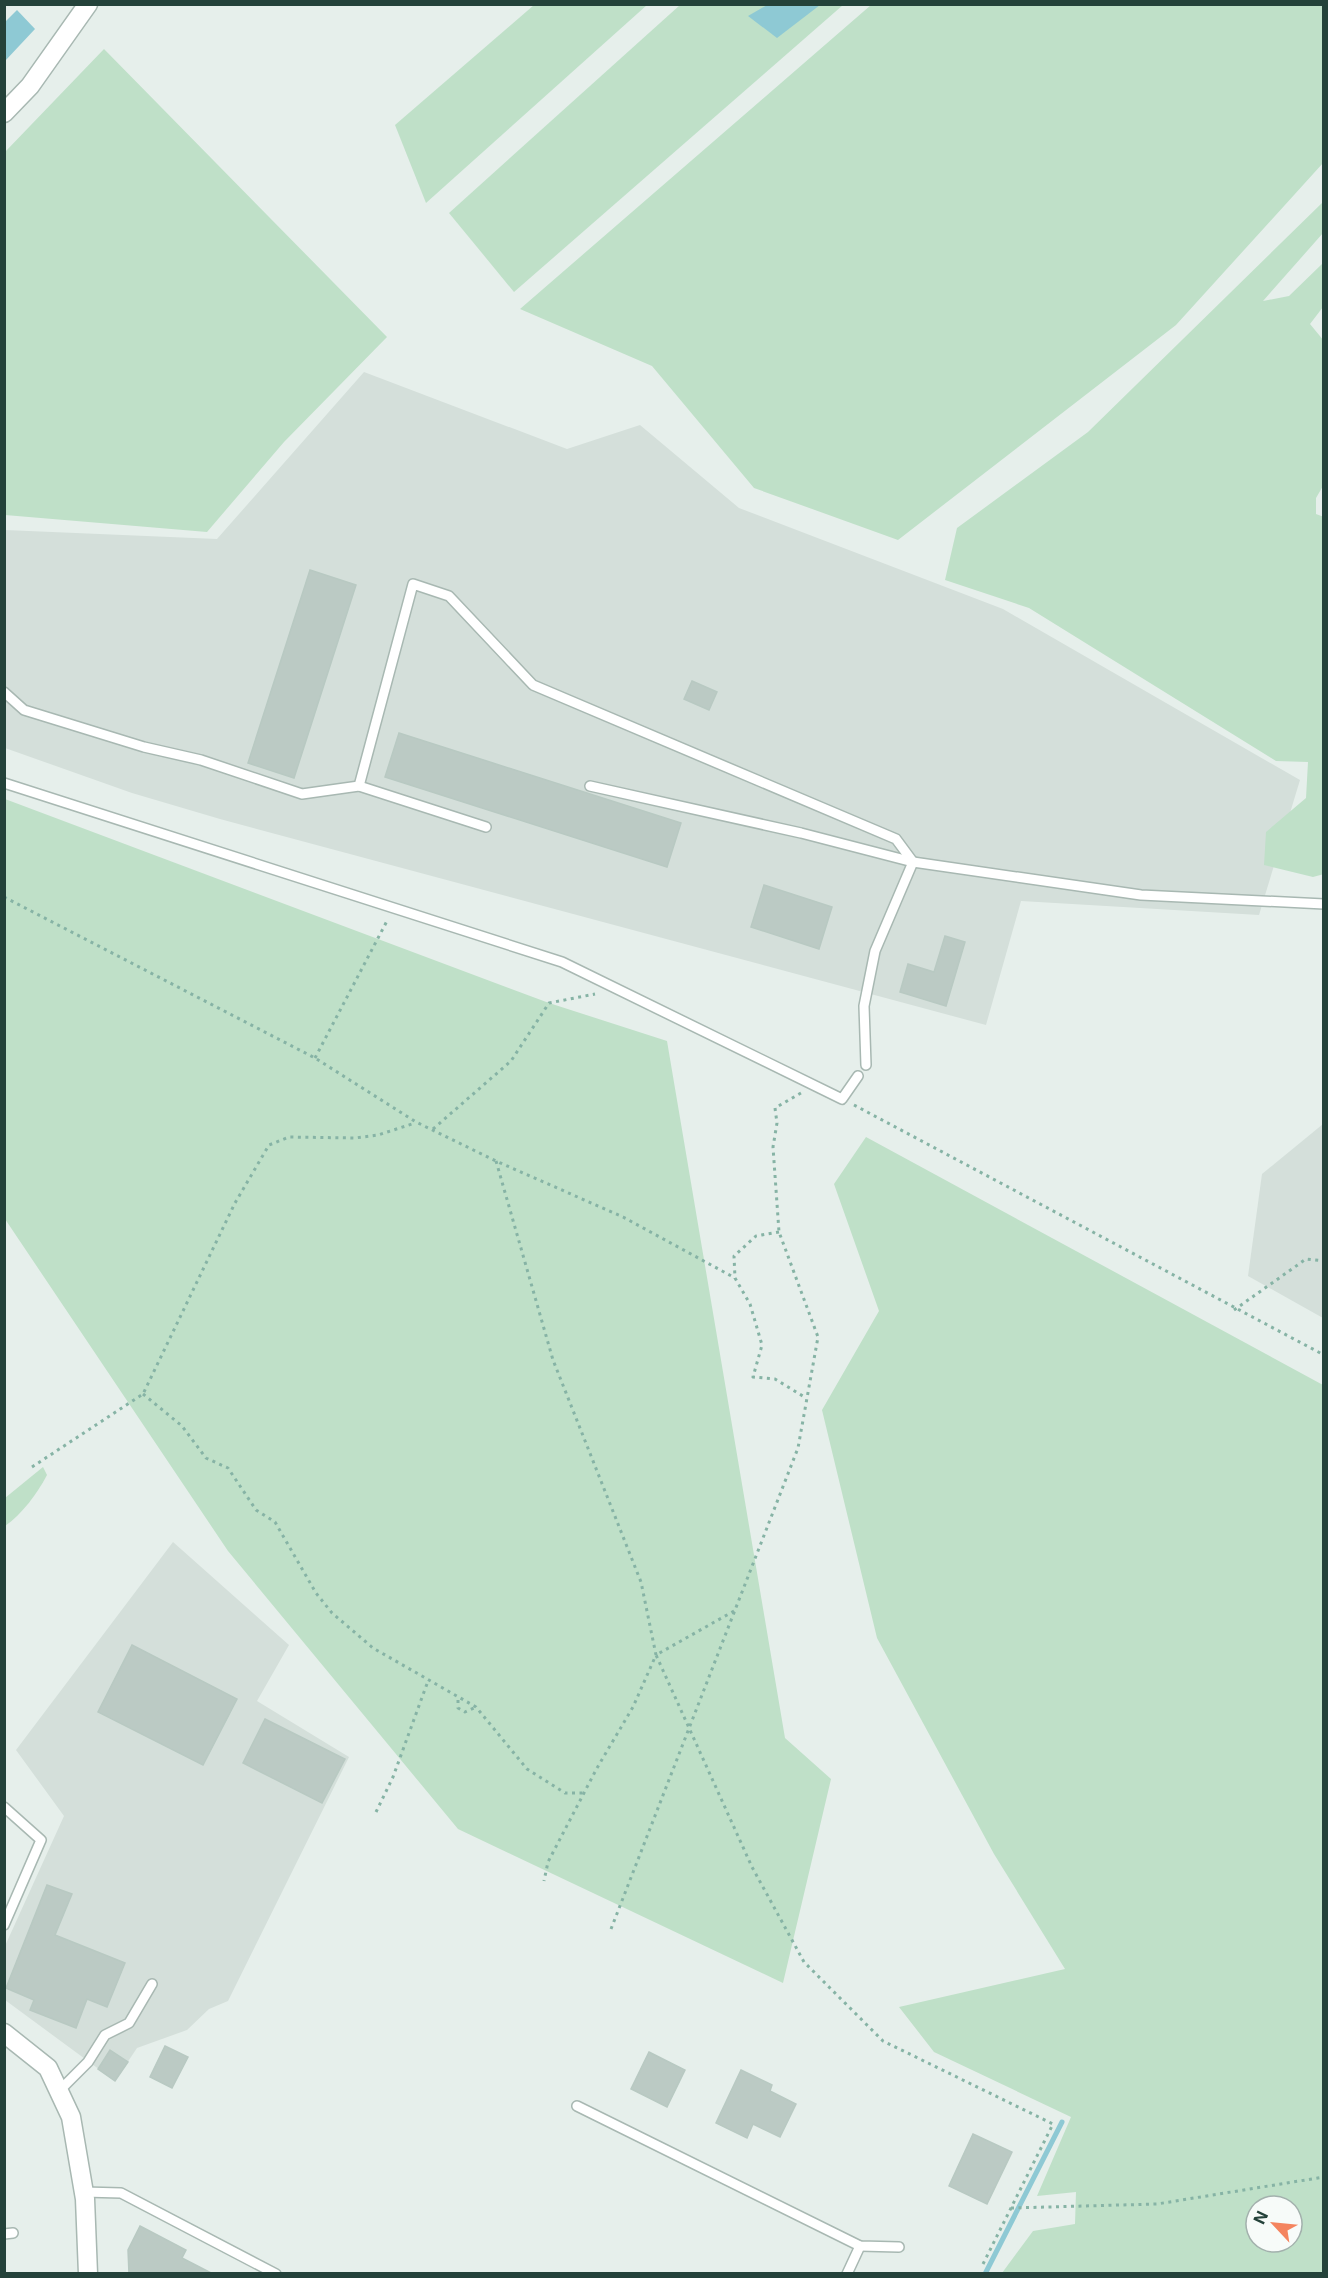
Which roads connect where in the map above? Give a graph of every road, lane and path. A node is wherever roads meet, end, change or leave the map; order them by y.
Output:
1 (88, 4) edge
2 (4, 113) edge
3 (4, 692) edge
4 (4, 783) edge
5 (359, 786) junction
6 (590, 786) dead end
7 (486, 828) dead end
8 (913, 862) junction
9 (4, 897) edge
10 (1323, 904) edge
11 (394, 907) junction
12 (621, 989) junction
13 (315, 1058) junction
14 (866, 1065) dead end
15 (858, 1076) dead end
16 (826, 1091) junction
17 (842, 1099) junction
18 (416, 1122) junction
19 (433, 1129) junction
20 (496, 1161) junction
21 (779, 1232) junction
22 (1323, 1261) edge
23 (735, 1278) junction
24 (1234, 1310) junction
25 (1323, 1355) edge
26 (143, 1394) junction
27 (807, 1398) junction
28 (32, 1467) dead end
29 (735, 1611) junction
30 (656, 1655) junction
31 (428, 1681) junction
32 (458, 1699) junction
33 (476, 1707) junction
34 (689, 1728) junction
35 (584, 1793) junction
36 (4, 1806) edge
37 (376, 1812) dead end
38 (544, 1881) dead end
39 (4, 1925) edge
40 (611, 1929) dead end
41 (152, 1984) dead end
42 (4, 2033) edge
43 (58, 2091) junction
44 (577, 2106) dead end
45 (1323, 2177) edge
46 (84, 2192) junction
47 (1012, 2208) junction
48 (860, 2246) junction
49 (899, 2247) dead end
50 (982, 2266) dead end
51 (88, 2274) edge
52 (276, 2274) edge
53 (847, 2274) edge

1 - 2 street
3 - 5 lane
4 - 11 lane
5 - 7 lane
5 - 8 lane
6 - 8 lane
8 - 10 lane
8 - 14 lane
9 - 13 path
11 - 12 lane
11 - 13 path
12 - 16 lane
12 - 19 path
13 - 18 path
15 - 17 lane
16 - 17 lane
16 - 21 path
17 - 24 path
18 - 19 path
18 - 26 path
19 - 20 path
20 - 23 path
20 - 30 path
21 - 23 path
21 - 27 path
22 - 24 path
23 - 27 path
24 - 25 path
26 - 28 path
26 - 31 path
27 - 29 path
29 - 30 path
29 - 34 path
30 - 34 path
30 - 35 path
31 - 32 path
31 - 37 path
32 - 33 path
32 - 33 path
33 - 35 path
34 - 40 path
34 - 47 path
35 - 38 path
36 - 39 lane
41 - 43 lane
42 - 43 street
43 - 46 street
44 - 48 lane
45 - 47 path
46 - 51 street
46 - 52 lane
47 - 50 path
48 - 49 lane
48 - 53 lane

